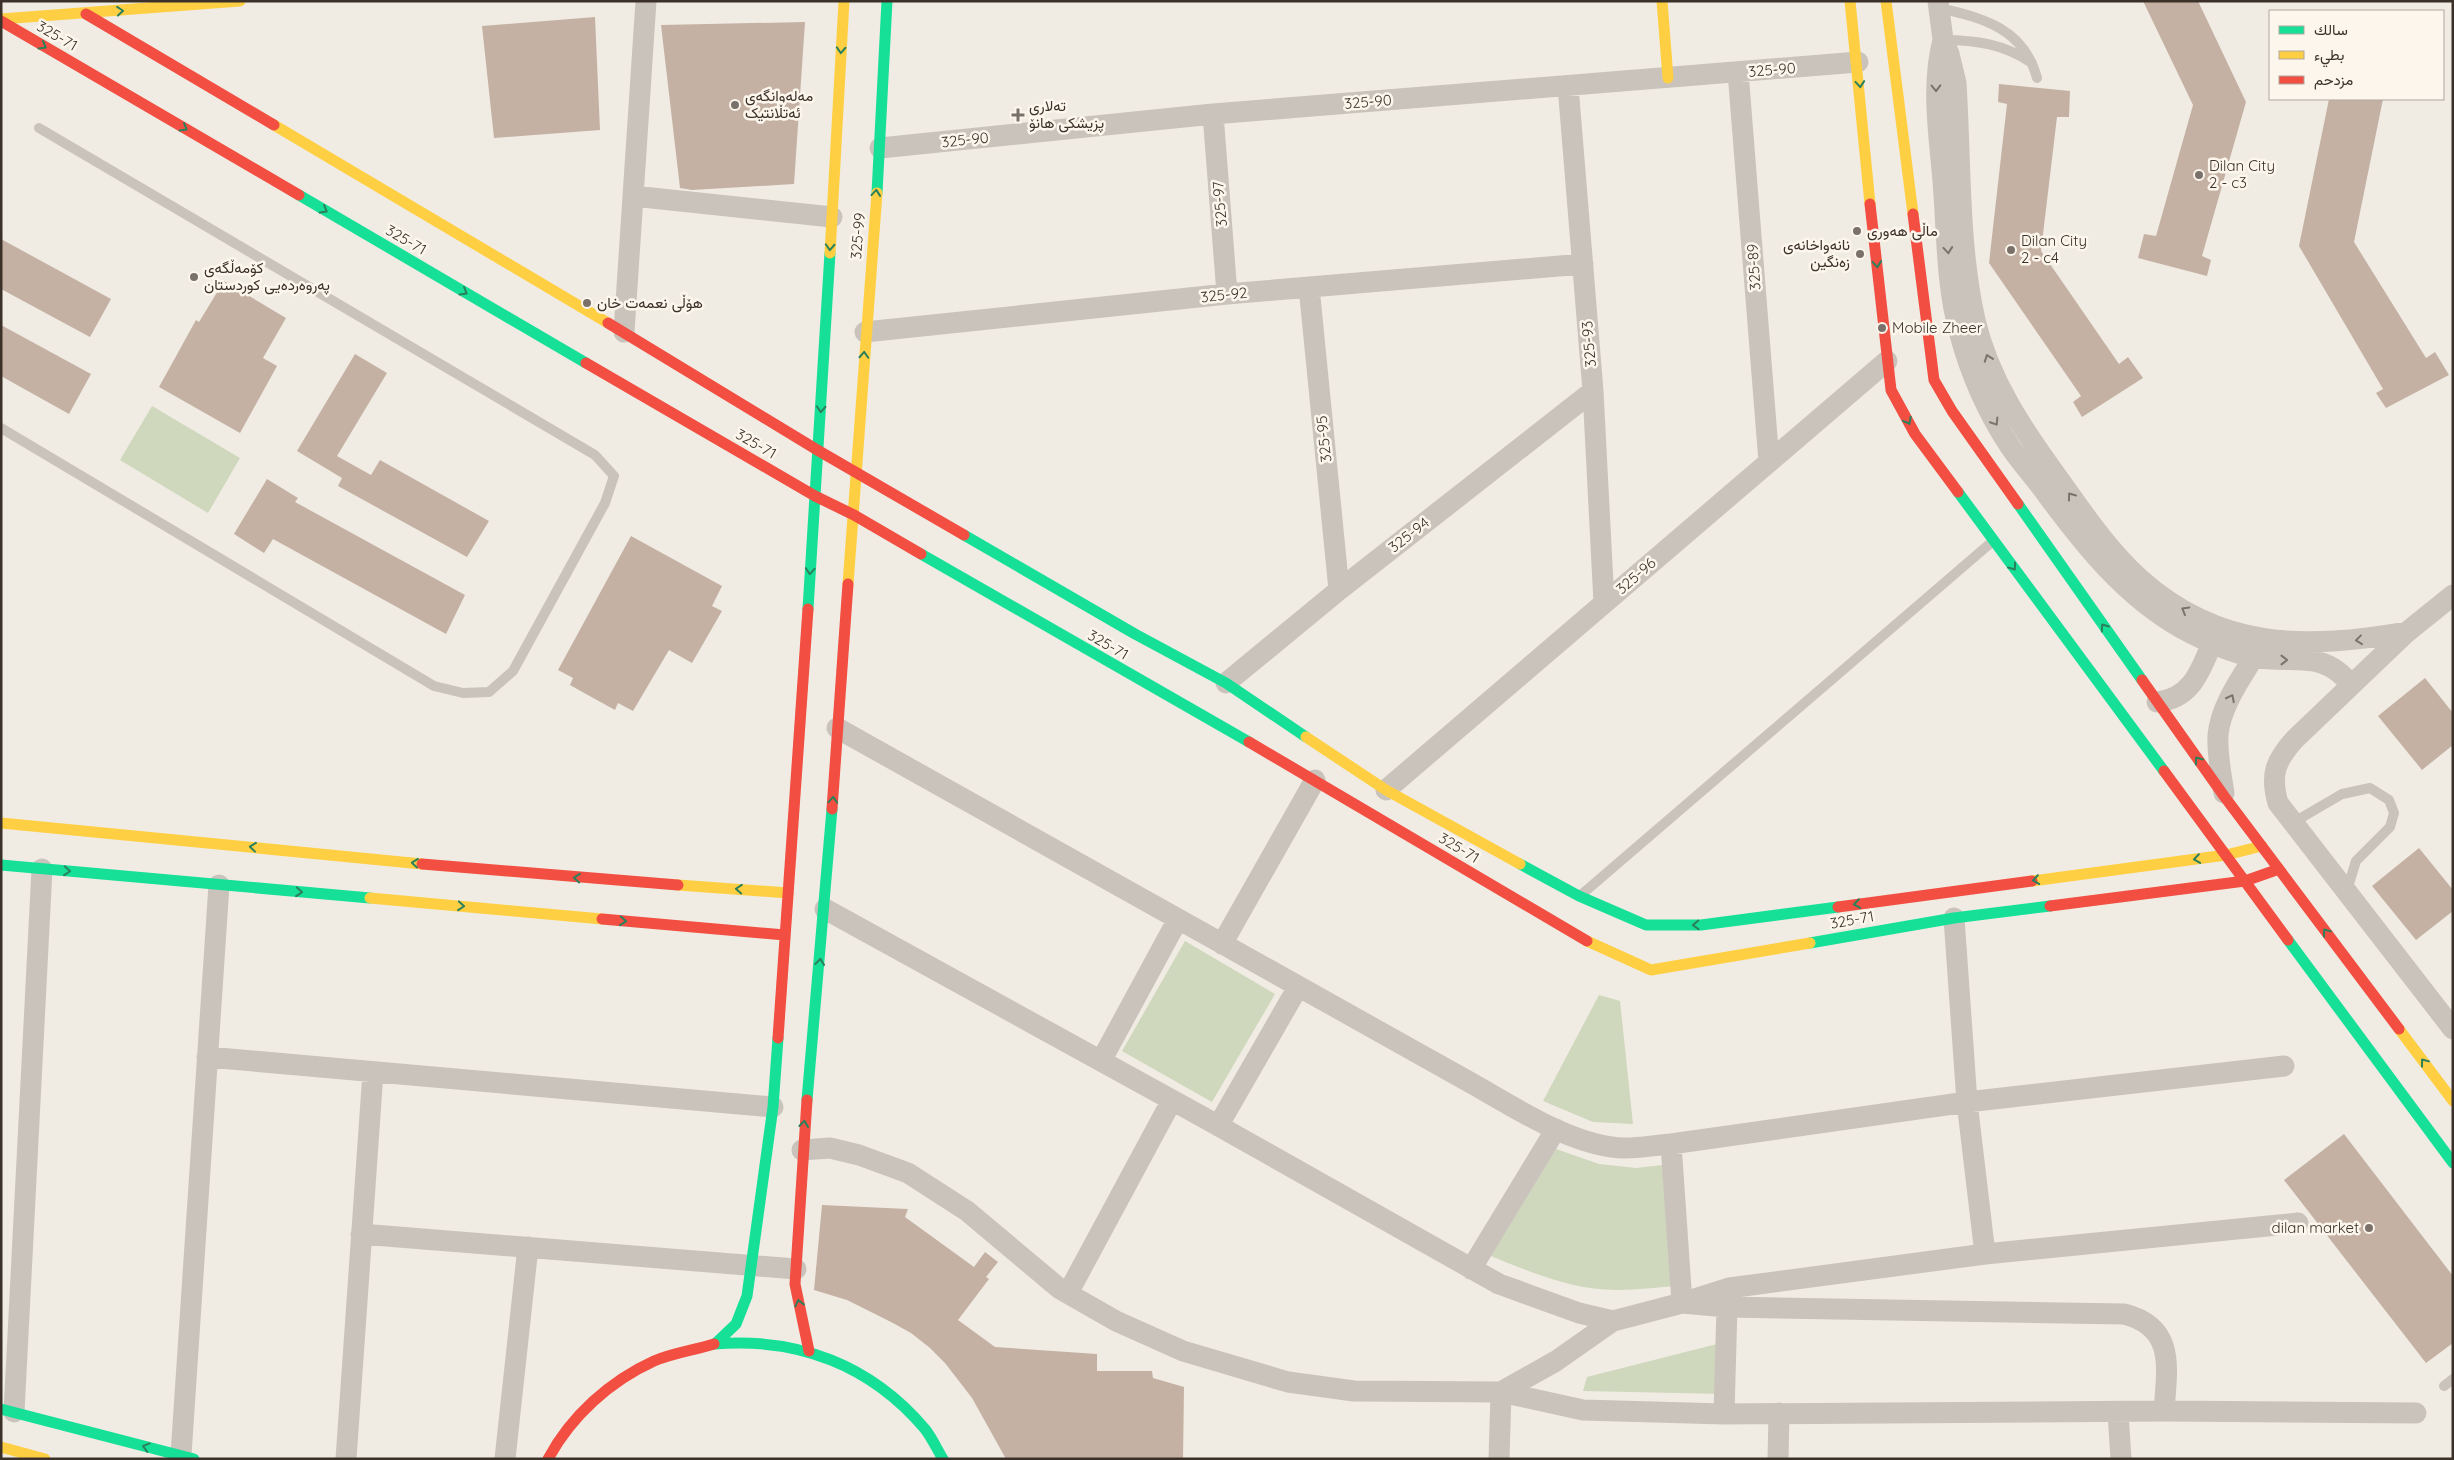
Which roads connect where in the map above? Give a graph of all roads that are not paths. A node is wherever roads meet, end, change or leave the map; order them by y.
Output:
1 (240, 1) edge
2 (646, 1) edge
3 (844, 1) edge
4 (887, 1) edge
5 (1662, 1) edge
6 (1850, 1) edge
7 (1886, 1) edge
8 (1938, 5) edge
9 (86, 14) junction
10 (1, 20) edge
11 (1943, 40) junction
12 (1858, 62) junction
13 (2033, 64) junction
14 (1738, 72) junction
15 (1668, 78) junction
16 (2037, 78) dead end
17 (1568, 86) junction
18 (1213, 114) junction
19 (39, 128) dead end
20 (880, 148) junction
21 (633, 196) junction
22 (832, 217) junction
23 (1583, 264) junction
24 (1309, 287) junction
25 (1227, 294) junction
26 (624, 332) junction
27 (865, 332) junction
28 (1887, 361) junction
29 (1593, 391) junction
30 (1, 428) edge
31 (818, 451) junction
32 (1769, 462) junction
33 (857, 474) junction
34 (815, 496) junction
35 (854, 516) junction
36 (1993, 540) junction
37 (1339, 590) junction
38 (2453, 595) edge
39 (1604, 603) junction
40 (2407, 632) junction
41 (2215, 634) junction
42 (2259, 649) junction
43 (1226, 683) junction
44 (2351, 685) junction
45 (2156, 702) junction
46 (837, 728) junction
47 (1315, 780) junction
48 (1386, 790) junction
49 (2224, 796) junction
50 (1, 822) edge
51 (2294, 822) junction
52 (2262, 846) junction
53 (2226, 855) junction
54 (1, 865) edge
55 (42, 869) junction
56 (2279, 869) junction
57 (2245, 881) junction
58 (219, 884) junction
59 (2346, 891) junction
60 (788, 893) junction
61 (1579, 896) junction
62 (825, 909) junction
63 (1954, 918) junction
64 (1178, 919) junction
65 (785, 935) junction
66 (1222, 944) junction
67 (1298, 987) junction
68 (2453, 1029) edge
69 (207, 1057) junction
70 (1101, 1061) junction
71 (2284, 1066) dead end
72 (372, 1072) junction
73 (1172, 1100) junction
74 (2453, 1101) edge
75 (1967, 1102) junction
76 (773, 1107) junction
77 (1218, 1126) junction
78 (1556, 1129) junction
79 (1671, 1144) junction
80 (802, 1150) junction
81 (2453, 1163) edge
82 (2298, 1223) dead end
83 (362, 1234) junction
84 (528, 1247) junction
85 (1985, 1254) junction
86 (752, 1264) junction
87 (796, 1269) junction
88 (1471, 1269) junction
89 (1068, 1293) junction
90 (1682, 1303) junction
91 (1727, 1307) junction
92 (1613, 1321) junction
93 (715, 1344) junction
94 (809, 1351) junction
95 (1501, 1392) junction
96 (7, 1410) edge
97 (2164, 1410) junction
98 (2118, 1412) junction
99 (1779, 1413) junction
100 (2416, 1413) dead end
101 (1724, 1414) junction
102 (1, 1447) edge
103 (187, 1457) edge
104 (45, 1459) edge
105 (346, 1459) edge
106 (505, 1459) edge
107 (548, 1459) edge
108 (943, 1459) edge
109 (1499, 1459) edge
110 (1778, 1459) edge
111 (2120, 1459) edge

9 -> 1 street
2 - 21 street
3 -> 22 street
4 - 20 street, 325-99
5 - 15 street
6 - 12 street
45 -> 7 street
8 - 11 street
8 - 13 lane
9 - 10 street
9 - 26 street, 325-71
10 -> 34 street, 325-71
11 - 13 lane
11 - 41 street
12 - 14 street, 325-90
12 -> 28 street
13 - 16 lane
14 - 15 street, 325-90
14 - 32 street, 325-89
15 - 17 street, 325-90
17 - 18 street, 325-90
17 - 23 street, 325-93
18 - 20 street, 325-90
18 - 25 street, 325-97
19 - 30 lane
27 -> 20 street, 325-99
21 - 22 street
21 - 26 street
22 -> 31 street
23 - 24 street, 325-92
23 - 29 street, 325-93
24 - 25 street, 325-92
24 - 37 street, 325-95
25 - 27 street, 325-92
26 - 31 street, 325-71
33 -> 27 street, 325-99
28 - 32 street, 325-96
28 -> 36 street
29 - 37 street, 325-94
29 - 39 street, 325-93
31 - 33 street, 325-71
31 - 34 street
32 - 39 street, 325-96
33 - 35 street, 325-99
33 - 43 street, 325-71
34 - 35 street, 325-71
34 -> 60 street
35 - 46 street, 325-99
35 - 47 street, 325-71
36 -> 53 street
36 - 61 lane
37 - 43 street, 325-94
38 - 40 street
39 - 48 street, 325-96
40 -> 42 street
40 - 44 street
41 - 42 street
41 - 45 street
42 -> 44 street
49 -> 42 street
43 - 48 street, 325-71
44 - 51 street
49 -> 45 street
62 -> 46 street, 325-99
46 - 64 street
47 - 63 street, 325-71
47 - 66 street
48 - 61 street, 325-71
49 - 52 street
60 -> 50 street
51 - 59 street
51 - 59 lane
52 - 53 street, 325-71
52 - 56 street
53 - 57 street
53 -> 61 street, 325-71
54 - 55 street
55 -> 58 street
55 - 96 street
56 - 57 street, 325-71
74 -> 56 street
57 - 63 street, 325-71
57 - 81 street
58 -> 65 street
58 - 69 street
59 - 68 street
60 - 65 street
62 - 70 street
80 -> 62 street, 325-99
63 - 75 street
64 - 66 street
64 - 70 street
65 - 76 street
66 - 67 street
67 - 77 street
67 - 78 street
69 - 72 street
69 - 103 street
70 - 73 street
71 - 75 street
72 - 76 street
72 - 83 street
73 - 77 street
73 - 89 street
75 - 79 street
75 - 85 street
76 - 86 street
77 - 88 street
78 - 79 street
78 - 88 street
79 - 90 street
80 - 87 street, 325-99
80 - 89 street
82 - 85 street
83 - 84 street
83 - 105 street
84 - 86 street
84 - 106 street
85 - 90 street
86 - 87 street
86 - 93 street
94 -> 87 street, 325-99
88 - 92 street
89 - 95 street
90 - 91 street
90 - 92 street
91 - 97 street
91 - 101 street
92 - 95 street
93 - 94 street
93 - 107 street
94 - 108 street
95 - 101 street
95 - 109 street
103 -> 96 street
97 - 98 street
97 - 100 street
98 - 99 street
98 - 111 street
99 - 101 street
99 - 110 street
102 - 104 street

